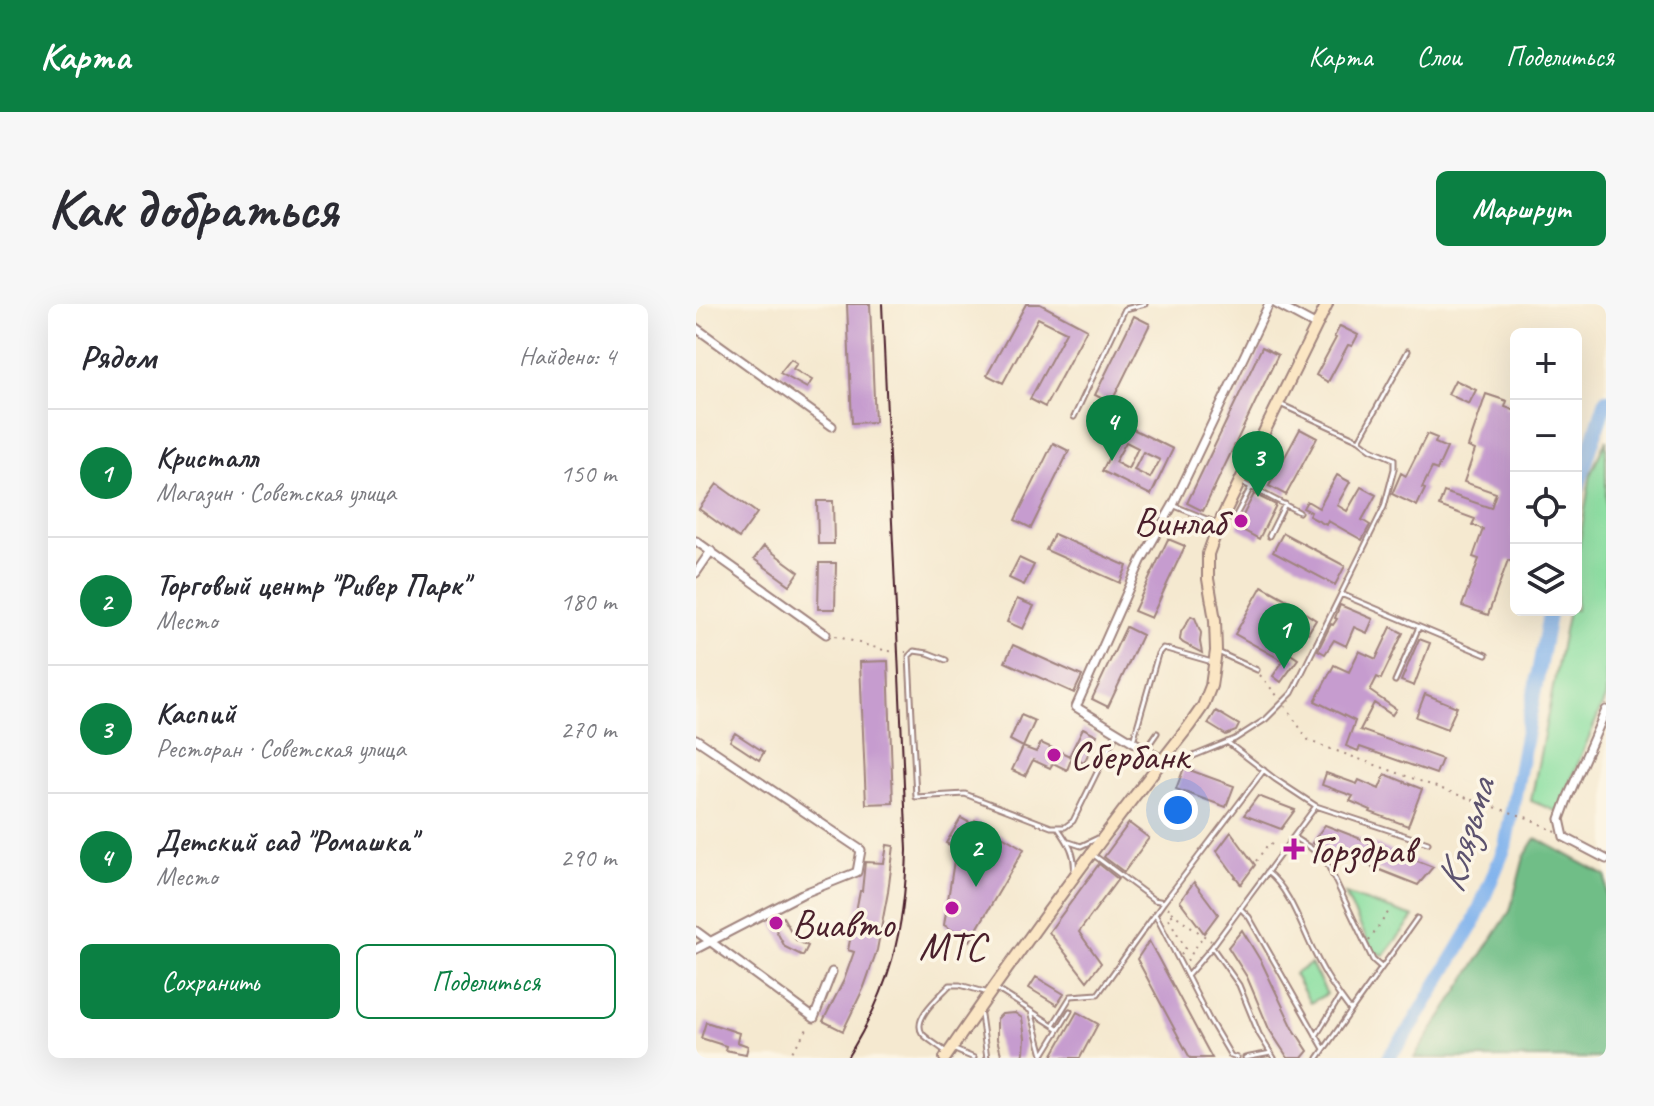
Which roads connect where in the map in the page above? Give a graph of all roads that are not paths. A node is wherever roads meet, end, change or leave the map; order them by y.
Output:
1 (1145, 304) edge
2 (1269, 304) edge
3 (1276, 304) edge
4 (1327, 304) edge
5 (1315, 325) junction
6 (696, 328) edge
7 (1408, 351) dead end
8 (1278, 404) junction
9 (1074, 417) dead end
10 (832, 426) dead end
11 (1359, 440) junction
12 (1240, 481) junction
13 (1251, 487) junction
14 (1285, 504) junction
15 (1173, 505) junction
16 (1299, 512) dead end
17 (1221, 521) junction
18 (1269, 536) dead end
19 (696, 541) edge
20 (711, 551) junction
21 (696, 573) edge
22 (1341, 594) junction
23 (1419, 627) junction
24 (826, 634) road end
25 (1486, 655) dead end
26 (1215, 657) junction
27 (946, 660) dead end
28 (1257, 670) road end
29 (1395, 681) dead end
30 (1606, 710) edge
31 (1118, 731) junction
32 (1157, 733) dead end
33 (696, 739) edge
34 (1133, 741) junction
35 (1227, 742) junction
36 (1146, 749) junction
37 (1161, 763) junction
38 (1264, 770) junction
39 (1316, 806) junction
40 (1058, 828) junction
41 (1107, 833) junction
42 (1293, 837) junction
43 (1069, 842) junction
44 (1428, 843) dead end
45 (1091, 854) junction
46 (1606, 859) edge
47 (1267, 872) junction
48 (1073, 878) junction
49 (1164, 902) junction
50 (1240, 908) junction
51 (1156, 916) junction
52 (1417, 918) dead end
53 (696, 931) edge
54 (710, 941) junction
55 (1213, 945) junction
56 (696, 949) edge
57 (1381, 967) junction
58 (832, 972) dead end
59 (1188, 975) junction
60 (991, 990) junction
61 (1340, 997) junction
62 (980, 1007) junction
63 (1031, 1011) junction
64 (1070, 1011) dead end
65 (1351, 1011) junction
66 (1053, 1025) junction
67 (1059, 1029) junction
68 (1316, 1036) junction
69 (1324, 1049) junction
70 (948, 1053) edge
71 (1042, 1056) edge
72 (1273, 1056) edge
73 (974, 1058) edge
74 (987, 1058) edge
75 (1237, 1058) edge
76 (1245, 1058) edge
77 (1318, 1058) edge

1 - 9 lane
2 - 15 street
3 - 5 street
4 - 5 main road
5 - 8 main road
6 - 10 street
7 - 11 lane
8 - 11 lane
8 - 12 main road
11 - 22 lane
12 - 13 lane
12 - 17 main road
13 - 14 lane
13 - 17 lane
14 - 16 lane
14 - 18 lane
15 - 17 lane
15 - 31 street
17 - 26 main road
19 - 20 street
20 - 21 street
20 - 24 street
22 - 23 lane
22 - 35 lane
23 - 25 lane
23 - 29 lane
26 - 28 lane
26 - 34 lane
26 - 37 main road
27 - 40 lane
30 - 46 street
31 - 34 street
31 - 40 lane
32 - 36 lane
33 - 54 street
34 - 36 street
35 - 37 lane
35 - 38 lane
36 - 37 street
37 - 41 main road
38 - 39 lane
38 - 49 lane
39 - 42 lane
39 - 44 lane
40 - 43 lane
41 - 43 lane
41 - 45 main road
42 - 47 lane
42 - 57 lane
43 - 48 lane
45 - 48 main road
45 - 49 lane
47 - 50 lane
47 - 61 lane
48 - 60 main road
49 - 51 lane
50 - 55 lane
50 - 68 lane
51 - 59 lane
51 - 66 lane
52 - 57 lane
53 - 54 street
54 - 56 street
54 - 58 street
55 - 59 lane
55 - 72 lane
57 - 65 lane
59 - 75 lane
60 - 62 main road
60 - 63 lane
60 - 70 lane
61 - 65 lane
61 - 68 lane
62 - 70 main road
62 - 74 lane
63 - 66 lane
63 - 71 lane
64 - 67 lane
65 - 69 lane
66 - 67 lane
67 - 71 lane
68 - 69 lane
69 - 77 lane
70 - 73 lane
72 - 76 lane

